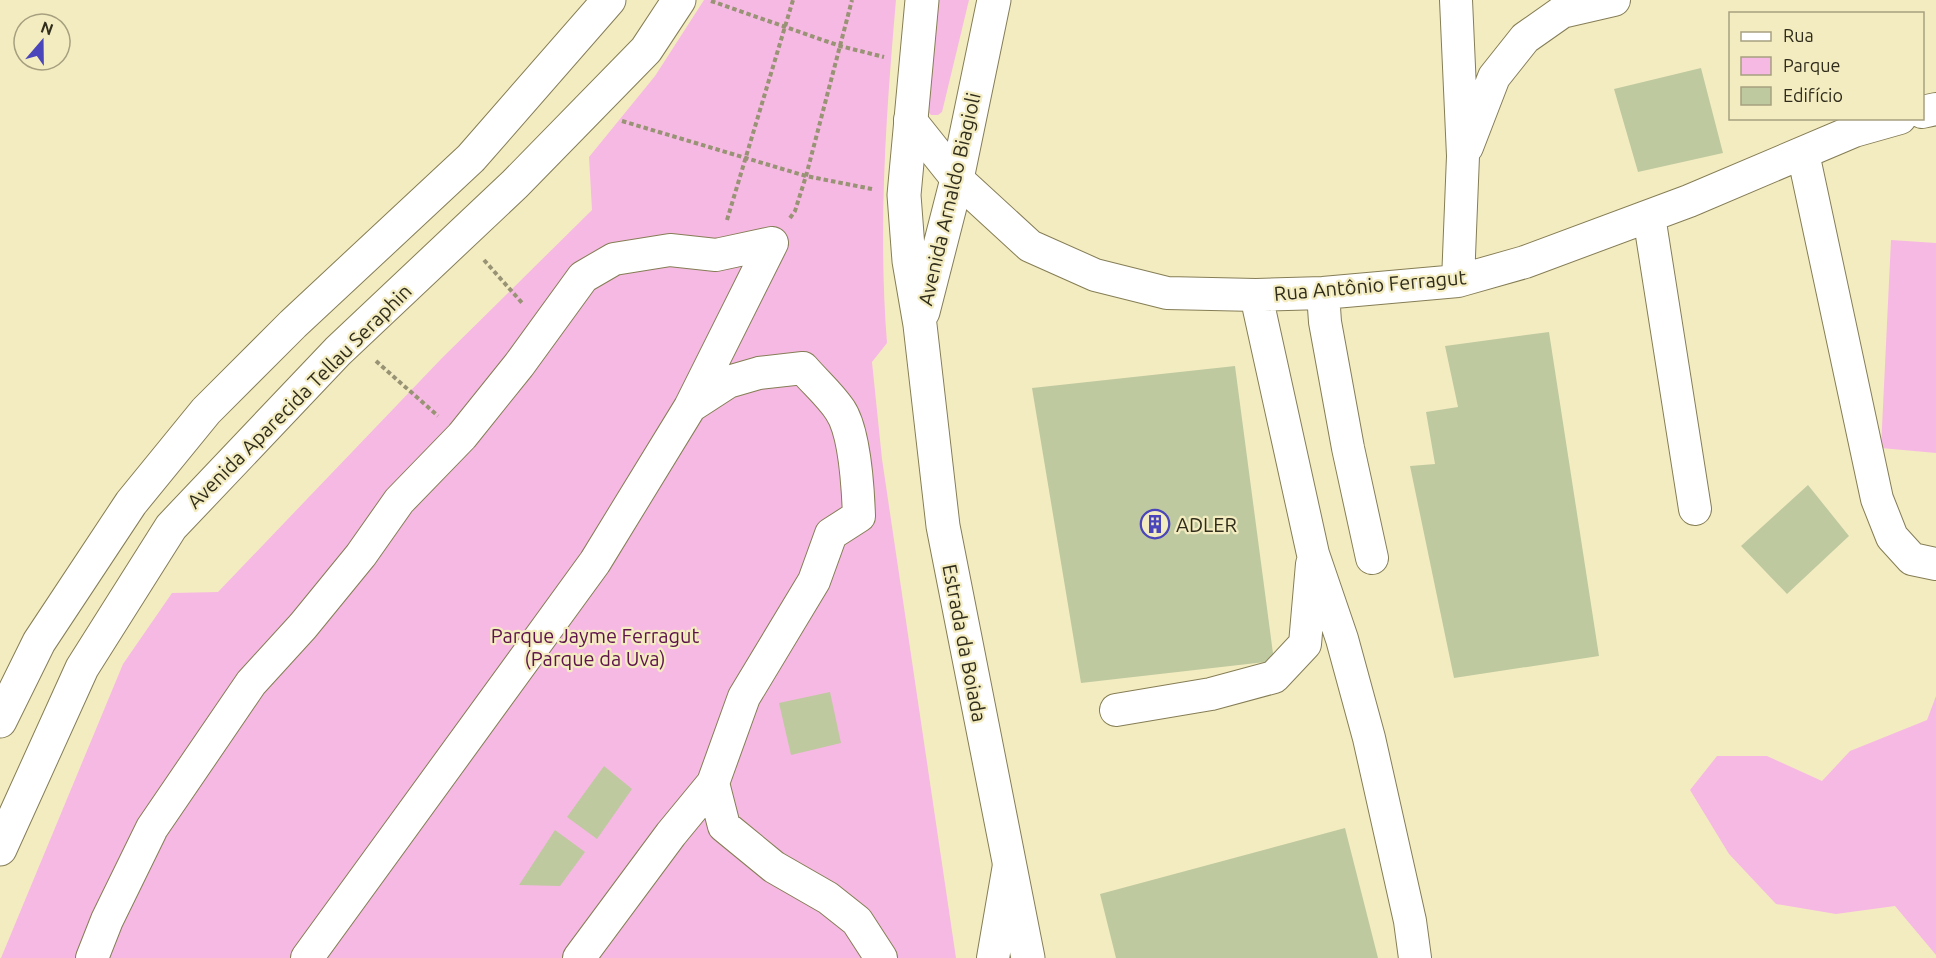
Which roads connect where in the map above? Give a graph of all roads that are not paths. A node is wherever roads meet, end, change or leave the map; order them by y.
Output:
1 (609, 0) edge
2 (679, 0) edge
3 (922, 0) edge
4 (994, 0) edge
5 (1455, 0) edge
6 (1614, 0) edge
7 (910, 120) junction
8 (1893, 120) edge
9 (1803, 153) junction
10 (1463, 156) junction
11 (957, 179) junction
12 (1649, 216) junction
13 (1458, 281) junction
14 (1323, 293) junction
15 (1256, 295) junction
16 (920, 325) junction
17 (690, 406) junction
18 (1695, 509) dead end
19 (1313, 554) junction
20 (1372, 558) dead end
21 (1936, 564) edge
22 (1116, 710) dead end
23 (0, 722) edge
24 (713, 783) junction
25 (0, 849) edge
26 (1009, 865) junction
27 (93, 958) edge
28 (307, 958) edge
29 (579, 958) edge
30 (881, 958) edge
31 (993, 958) edge
32 (1028, 958) edge
33 (1414, 958) edge

1 - 23 main road
2 - 25 main road, Avenida Aparecida Tellau Seraphin
3 - 7 main road, Avenida Arnaldo Biagioli
4 - 11 main road, Avenida Arnaldo Biagioli
5 - 10 street
6 - 10 street
7 - 11 street, Rua Antônio Ferragut
7 - 16 main road, Avenida Arnaldo Biagioli
8 - 9 street, Rua Antônio Ferragut
9 - 12 street, Rua Antônio Ferragut
9 - 21 street
10 - 13 street
11 - 15 street, Rua Antônio Ferragut
11 - 16 main road, Avenida Arnaldo Biagioli
12 - 13 street, Rua Antônio Ferragut
12 - 18 street
13 - 14 street, Rua Antônio Ferragut
14 - 15 street, Rua Antônio Ferragut
14 - 20 street
15 - 19 street
16 - 26 main road, Estrada da Boiada
17 - 24 street
17 - 27 street
17 - 28 street
19 - 22 street
19 - 33 street
24 - 29 street
24 - 30 street
26 - 31 street
26 - 32 main road, Estrada da Boiada

